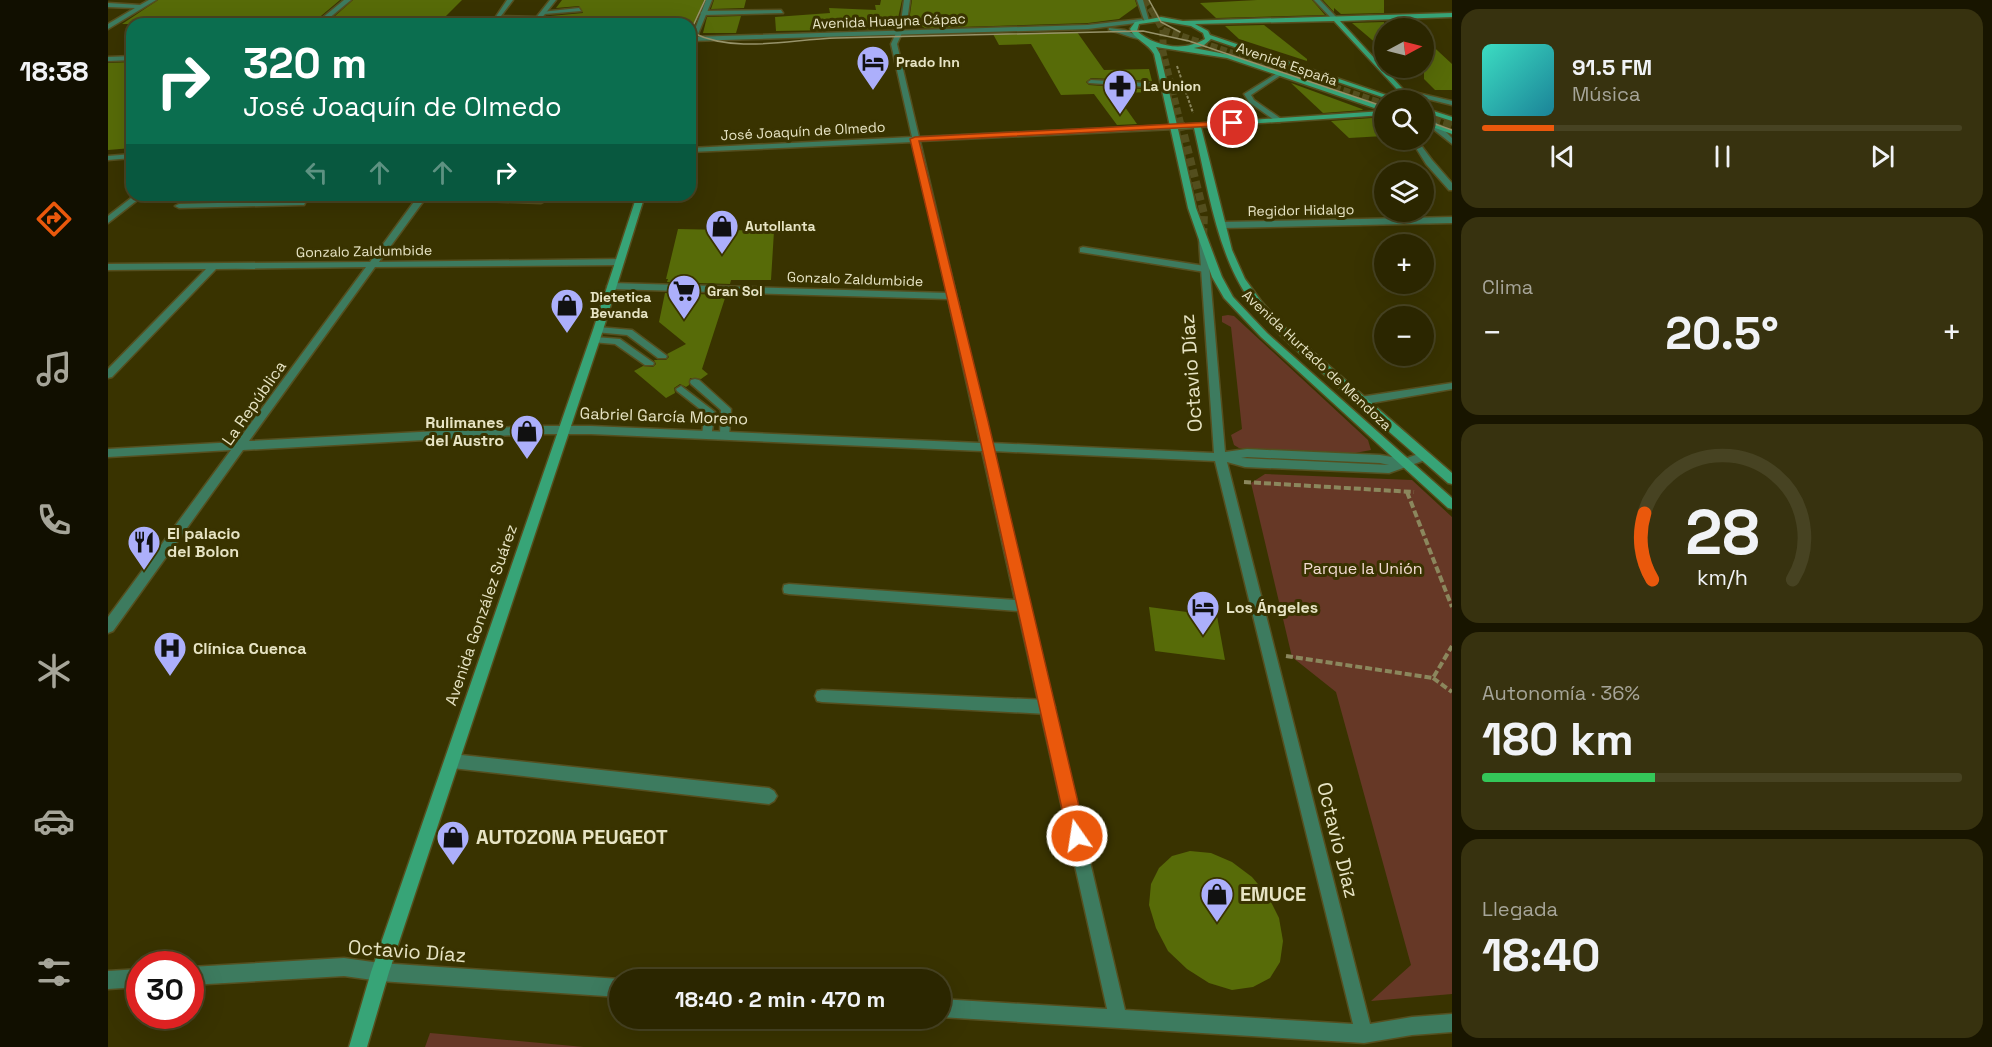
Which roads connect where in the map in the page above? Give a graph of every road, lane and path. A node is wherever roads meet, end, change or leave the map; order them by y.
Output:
1 (153, 0) edge
2 (348, 0) edge
3 (510, 0) edge
4 (553, 0) edge
5 (709, 0) edge
6 (907, 0) edge
7 (1140, 0) edge
8 (1317, 0) edge
9 (108, 5) edge
10 (142, 7) junction
11 (579, 10) dead end
12 (544, 12) junction
13 (781, 12) dead end
14 (703, 14) junction
15 (1452, 15) edge
16 (326, 18) edge
17 (496, 18) edge
18 (539, 18) edge
19 (1335, 19) junction
20 (1144, 21) junction
21 (1185, 22) junction
22 (1452, 22) edge
23 (1340, 25) junction
24 (108, 27) edge
25 (1088, 27) junction
26 (696, 30) edge
27 (899, 33) junction
28 (1207, 34) junction
29 (696, 39) edge
30 (1145, 40) junction
31 (1170, 47) junction
32 (1181, 48) junction
33 (126, 58) edge
34 (108, 59) edge
35 (1279, 74) junction
36 (1091, 82) dead end
37 (1164, 86) junction
38 (1400, 90) edge
39 (1374, 93) edge
40 (1434, 99) edge
41 (1452, 103) edge
42 (1374, 107) edge
43 (1374, 112) edge
44 (1434, 113) edge
45 (1452, 119) tunnel mouth
46 (1277, 120) junction
47 (1197, 126) junction
48 (1174, 127) junction
49 (1436, 127) joint
50 (1452, 132) tunnel mouth
51 (915, 139) junction
52 (1452, 142) edge
53 (696, 150) edge
54 (1421, 150) edge
55 (126, 156) edge
56 (108, 158) edge
57 (1452, 188) edge
58 (133, 201) edge
59 (182, 201) edge
60 (231, 201) edge
61 (302, 201) edge
62 (419, 201) edge
63 (639, 201) edge
64 (229, 205) junction
65 (108, 219) edge
66 (1452, 220) edge
67 (1222, 225) junction
68 (1203, 239) junction
69 (1083, 250) dead end
70 (620, 262) junction
71 (373, 264) junction
72 (108, 267) edge
73 (213, 267) junction
74 (1205, 269) junction
75 (612, 286) junction
76 (952, 296) junction
77 (596, 335) junction
78 (662, 353) dead end
79 (644, 366) dead end
80 (108, 375) edge
81 (699, 382) dead end
82 (1452, 386) edge
83 (681, 392) dead end
84 (1360, 401) junction
85 (564, 430) junction
86 (707, 434) junction
87 (725, 434) junction
88 (242, 445) junction
89 (987, 447) junction
90 (108, 453) edge
91 (1424, 456) junction
92 (1220, 457) junction
93 (1404, 463) junction
94 (1452, 480) edge
95 (1226, 481) junction
96 (1452, 505) edge
97 (789, 589) dead end
98 (1024, 606) junction
99 (1452, 607) edge
100 (108, 627) edge
101 (1452, 646) edge
102 (1268, 654) junction
103 (1433, 678) junction
104 (1452, 692) edge
105 (822, 696) dead end
106 (1048, 707) junction
107 (452, 761) junction
108 (769, 796) dead end
109 (380, 972) junction
110 (204, 974) edge
111 (126, 979) edge
112 (108, 980) edge
113 (609, 987) edge
114 (951, 1009) edge
115 (1118, 1018) junction
116 (1452, 1023) edge
117 (1364, 1034) junction
118 (358, 1047) edge

1 - 10 street
2 - 16 street
3 - 17 street
4 - 12 street
5 - 14 street
6 - 27 street
7 - 20 street
8 - 19 street
9 - 10 street
10 - 24 street
11 - 12 street
12 - 18 street
13 - 14 street
14 - 26 street
15 - 19 main road
19 - 21 main road
19 - 23 main road
20 - 21 main road
20 - 25 street
20 - 30 main road
21 - 28 main road, Avenida España
22 - 23 main road
23 - 28 main road
23 - 38 main road
25 - 27 street, Avenida Huayna Cápac
25 - 30 street
27 - 29 street, Avenida Huayna Cápac
27 - 51 street
28 - 32 main road
28 - 39 main road, Avenida España
30 - 31 main road, Avenida España
30 - 37 main road, Avenida Hurtado de Mendoza
31 - 32 main road, Avenida España
31 - 47 path
32 - 35 main road, Avenida España
33 - 34 street
35 - 42 main road, Avenida España
35 - 46 street
36 - 37 street
37 - 48 main road, Avenida Hurtado de Mendoza
40 - 41 street
43 - 46 main road, José Joaquín de Olmedo
44 - 45 main road
46 - 47 main road, José Joaquín de Olmedo
47 - 48 main road, José Joaquín de Olmedo
47 - 67 main road, Avenida Hurtado de Mendoza
48 - 51 street, José Joaquín de Olmedo
48 - 68 main road, Avenida Hurtado de Mendoza
49 - 50 main road
49 - 52 street
51 - 53 street, José Joaquín de Olmedo
51 - 76 street
54 - 57 street
55 - 56 street
58 - 65 street
59 - 64 street
60 - 64 street
61 - 64 street
62 - 71 street, La República
63 - 70 main road, Avenida González Suárez
66 - 67 street, Regidor Hidalgo
67 - 84 main road, Avenida Hurtado de Mendoza
68 - 74 street, Octavio Díaz
68 - 93 main road, Avenida Hurtado de Mendoza
69 - 74 street
70 - 71 street, Gonzalo Zaldumbide
70 - 75 main road, Avenida González Suárez
71 - 73 street, Gonzalo Zaldumbide
71 - 88 street, La República
72 - 73 street, Gonzalo Zaldumbide
73 - 80 street
74 - 92 street, Octavio Díaz
75 - 76 street, Gonzalo Zaldumbide
75 - 77 main road, Avenida González Suárez
76 - 89 street
77 - 78 street
77 - 79 street
77 - 85 main road, Avenida González Suárez
81 - 87 street
82 - 84 street
83 - 86 street
84 - 91 main road, Avenida Hurtado de Mendoza
85 - 86 street, Gabriel García Moreno
85 - 88 street, Gabriel García Moreno
85 - 107 main road, Avenida González Suárez
86 - 87 street, Gabriel García Moreno
87 - 89 street, Gabriel García Moreno
88 - 90 street, Gabriel García Moreno
88 - 100 street, La República
89 - 92 street, Gabriel García Moreno
89 - 98 street
91 - 93 street, Gabriel García Moreno
91 - 94 main road, Avenida Hurtado de Mendoza
92 - 93 street, Gabriel García Moreno
92 - 95 street, Octavio Díaz
93 - 96 main road, Avenida Hurtado de Mendoza
95 - 99 path
95 - 102 street, Octavio Díaz
97 - 98 street
98 - 106 street
101 - 103 path
102 - 103 path
102 - 117 street, Octavio Díaz
103 - 104 path
105 - 106 street
106 - 115 street
107 - 108 street
107 - 109 main road, Avenida González Suárez
109 - 110 street, Octavio Díaz
109 - 113 street, Octavio Díaz
109 - 118 main road, Avenida González Suárez
111 - 112 street
114 - 115 street
115 - 117 street
116 - 117 street

